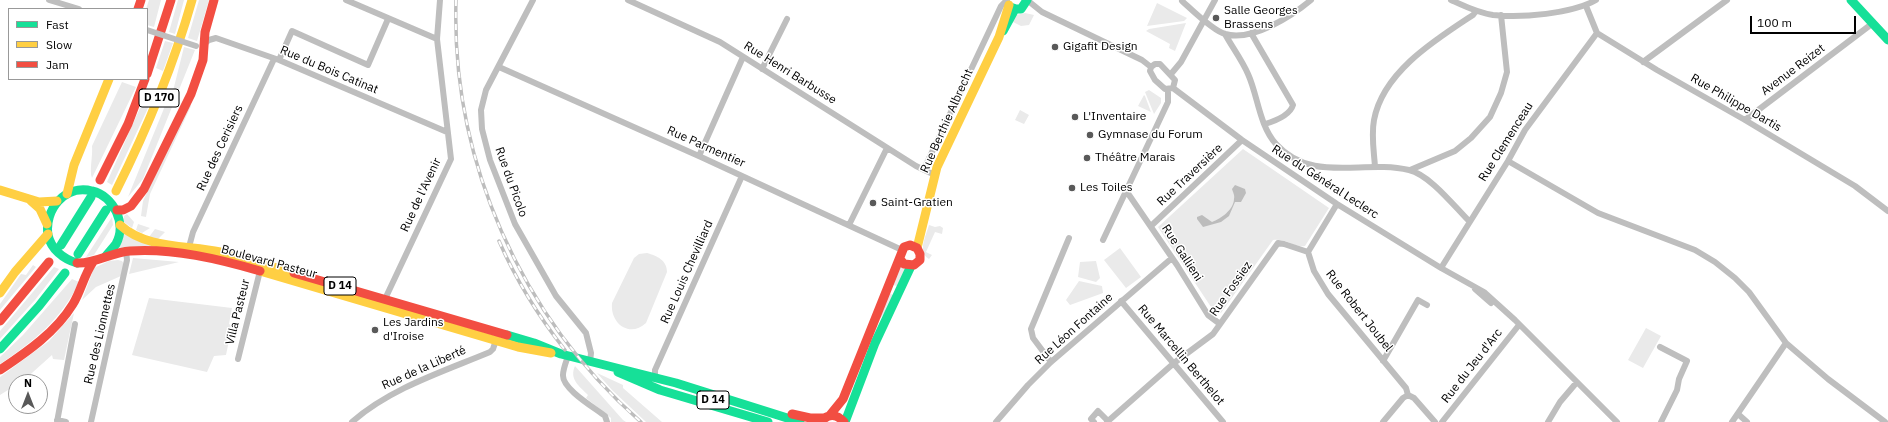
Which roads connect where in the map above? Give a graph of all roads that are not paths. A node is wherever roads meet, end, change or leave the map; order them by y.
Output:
1 (50, 0) edge
2 (171, 0) edge
3 (192, 0) edge
4 (214, 0) edge
5 (346, 0) edge
6 (440, 0) edge
7 (533, 0) edge
8 (628, 0) edge
9 (1215, 0) edge
10 (1311, 0) edge
11 (1452, 0) edge
12 (1596, 0) edge
13 (1727, 0) edge
14 (1851, 0) edge
15 (1182, 1) edge
16 (1026, 2) edge
17 (1010, 4) edge
18 (1586, 6) junction
19 (76, 8) edge
20 (1476, 10) junction
21 (1501, 15) junction
22 (388, 19) junction
23 (788, 19) dead end
24 (1204, 20) junction
25 (1873, 23) junction
26 (148, 30) edge
27 (1251, 33) junction
28 (1597, 33) junction
29 (1225, 34) junction
30 (437, 39) junction
31 (1888, 40) edge
32 (200, 45) junction
33 (743, 57) junction
34 (276, 59) junction
35 (1643, 62) junction
36 (1151, 66) junction
37 (499, 67) junction
38 (762, 70) junction
39 (148, 71) edge
40 (1171, 74) junction
41 (109, 80) edge
42 (145, 80) edge
43 (1170, 89) junction
44 (1184, 96) junction
45 (1168, 102) junction
46 (1745, 120) junction
47 (1265, 124) junction
48 (447, 132) junction
49 (1242, 140) junction
50 (888, 148) junction
51 (1285, 153) junction
52 (699, 156) junction
53 (1508, 161) junction
54 (1279, 165) junction
55 (1375, 166) junction
56 (924, 170) junction
57 (1410, 170) junction
58 (71, 173) junction
59 (935, 175) junction
60 (742, 176) junction
61 (100, 180) dead end
62 (84, 190) junction
63 (1, 191) edge
64 (116, 191) dead end
65 (1127, 192) junction
66 (67, 194) junction
67 (91, 197) dead end
68 (28, 199) junction
69 (57, 201) junction
70 (1337, 204) junction
71 (106, 210) dead end
72 (117, 210) junction
73 (1888, 211) edge
74 (1469, 221) junction
75 (47, 224) junction
76 (849, 224) junction
77 (120, 225) junction
78 (1151, 226) junction
79 (48, 234) junction
80 (1070, 238) dead end
81 (1103, 240) dead end
82 (61, 245) dead end
83 (916, 245) junction
84 (189, 247) junction
85 (126, 251) junction
86 (1308, 252) junction
87 (78, 254) dead end
88 (901, 254) junction
89 (106, 256) junction
90 (1172, 258) junction
91 (48, 262) dead end
92 (93, 262) junction
93 (911, 266) junction
94 (1441, 268) junction
95 (260, 271) junction
96 (65, 273) dead end
97 (0, 293) edge
98 (385, 299) junction
99 (1121, 302) junction
100 (1427, 306) dead end
101 (891, 311) junction
102 (0, 321) edge
103 (75, 324) dead end
104 (1220, 324) junction
105 (1519, 324) junction
106 (870, 330) junction
107 (497, 336) junction
108 (1786, 343) junction
109 (1660, 347) dead end
110 (0, 349) edge
111 (564, 355) junction
112 (238, 359) dead end
113 (1383, 360) junction
114 (590, 362) junction
115 (1051, 362) junction
116 (1174, 364) junction
117 (608, 367) junction
118 (0, 370) edge
119 (655, 377) junction
120 (637, 381) junction
121 (1577, 382) junction
122 (680, 384) junction
123 (1408, 395) junction
124 (1738, 414) junction
125 (825, 419) edge
126 (57, 421) edge
127 (1108, 421) edge
128 (66, 422) edge
129 (91, 422) edge
130 (352, 422) edge
131 (606, 422) edge
132 (768, 422) edge
133 (788, 422) edge
134 (800, 422) edge
135 (845, 422) edge
136 (996, 422) edge
137 (1094, 422) edge
138 (1223, 422) edge
139 (1382, 422) edge
140 (1435, 422) edge
141 (1442, 422) edge
142 (1548, 422) edge
143 (1617, 422) edge
144 (1661, 422) edge
145 (1732, 422) edge
146 (1747, 422) edge
147 (1885, 422) edge

1 - 19 street
2 - 39 main road, D 170
3 - 64 main road, D 170
4 - 32 main road
5 - 22 street
6 - 30 street, Rue de l'Avenir
7 - 37 street, Rue du Picolo
8 - 33 street, Rue Henri Barbusse
9 - 24 street
10 - 27 street
11 - 20 street
12 - 18 street
13 - 35 street
14 - 25 main road
15 - 24 street
16 - 17 main road
16 - 36 street
17 - 56 street, Rue Berthie Albrecht
17 - 59 main road, Rue Berthie Albrecht
18 - 21 street
18 - 28 street
20 - 21 street
20 - 55 street
21 - 57 street
22 - 30 street
22 - 34 street, Rue des Cerisiers
23 - 38 street
24 - 29 street
24 - 40 street
25 - 31 main road
25 - 46 street, Avenue Reizet
26 - 32 street, bridge
27 - 29 street
27 - 47 street
28 - 35 street, Rue Philippe Dartis
28 - 53 street, Rue Clemenceau
29 - 47 street
30 - 48 street, Rue de l'Avenir
32 - 34 street, Rue du Bois Catinat
32 - 72 main road
33 - 38 street, Rue Henri Barbusse
33 - 52 street
34 - 48 street, Rue du Bois Catinat
34 - 84 street, Rue des Cerisiers
35 - 46 street, Rue Philippe Dartis
36 - 40 street
36 - 43 street, Rue du Général Leclerc
37 - 52 street, Rue Parmentier
37 - 114 street, Rue du Picolo
38 - 50 street, Rue Henri Barbusse
40 - 43 street
41 - 58 main road
42 - 61 main road, D 170
43 - 44 street, Rue du Général Leclerc
43 - 45 street
44 - 45 street
44 - 49 street, Rue du Général Leclerc
45 - 65 street
46 - 73 street, Rue Philippe Dartis
47 - 51 street
48 - 98 street, Rue de l'Avenir
49 - 54 street, Rue du Général Leclerc
49 - 78 street, Rue Traversière
50 - 56 street, Rue Henri Barbusse
50 - 76 street
51 - 54 street
51 - 55 street
52 - 60 street, Rue Parmentier
53 - 74 street, Rue Clemenceau
53 - 108 street
54 - 70 street, Rue du Général Leclerc
55 - 57 street
56 - 59 street, Rue Henri Barbusse
57 - 74 street
58 - 62 main road
58 - 66 main road
59 - 83 main road, Rue Berthie Albrecht
60 - 76 street, Rue Parmentier
60 - 119 street, Rue Louis Chevilliard
62 - 66 main road
62 - 72 main road
63 - 68 main road
65 - 78 street, Rue Gallieni
65 - 81 street
66 - 69 main road
67 - 82 main road
68 - 69 main road
68 - 75 main road
69 - 75 main road
70 - 86 street
70 - 94 street, Rue du Général Leclerc
71 - 87 main road
72 - 77 main road
74 - 94 street, Rue Clemenceau
75 - 79 main road
76 - 88 street, Rue Parmentier
77 - 84 main road, Boulevard Pasteur / D 14
77 - 89 main road
78 - 90 street, Rue Gallieni
79 - 92 main road
79 - 97 main road
80 - 115 street
83 - 88 main road
83 - 93 main road, Rue Berthie Albrecht
84 - 98 main road, Boulevard Pasteur / D 14
85 - 89 main road, Boulevard Pasteur / D 14
85 - 95 main road, Boulevard Pasteur / D 14
85 - 129 street, Rue des Lionnettes
86 - 104 street, Rue Fossiez
86 - 113 street, Rue Robert Joubel
88 - 93 main road
88 - 106 main road, Rue Berthie Albrecht
89 - 92 main road
90 - 99 street, Rue Léon Fontaine
90 - 104 street, Rue Gallieni
91 - 102 main road
92 - 118 main road
93 - 101 main road, Rue Berthie Albrecht
94 - 105 street, Rue du Général Leclerc
95 - 107 main road, Boulevard Pasteur / D 14
95 - 112 street, Villa Pasteur
96 - 110 main road
98 - 107 main road, Boulevard Pasteur / D 14
99 - 115 street, Rue Léon Fontaine
99 - 116 street, Rue Marcellin Berthelot
100 - 113 street
101 - 106 main road, Rue Berthie Albrecht
101 - 135 main road, Rue Berthie Albrecht
103 - 126 street
104 - 116 street, Rue Fossiez
105 - 121 street, Rue du Général Leclerc
105 - 141 street, Rue du Jeu d'Arc
106 - 125 main road, Rue Berthie Albrecht
107 - 111 main road, Boulevard Pasteur / D 14
107 - 130 street, Rue de la Liberté
108 - 124 street
108 - 147 street
109 - 144 street
111 - 114 main road, Boulevard Pasteur / D 14
111 - 131 street
113 - 123 street, Rue Robert Joubel
114 - 117 main road, Boulevard Pasteur / D 14
115 - 136 street, Rue Léon Fontaine
116 - 127 street, Rue Fossiez
116 - 138 street, Rue Marcellin Berthelot
117 - 119 main road, Boulevard Pasteur / D 14
117 - 120 main road, Boulevard Pasteur / D 14
119 - 122 main road, Boulevard Pasteur / D 14
120 - 132 main road, Boulevard Pasteur / D 14
120 - 133 main road, Boulevard Pasteur / D 14
121 - 142 street
121 - 143 street, Rue du Général Leclerc
122 - 125 main road, Boulevard Pasteur / D 14
122 - 134 main road, Boulevard Pasteur / D 14
123 - 139 street
123 - 140 street, Rue Robert Joubel
124 - 145 street
124 - 146 street
125 - 135 main road
126 - 128 street
127 - 137 street

